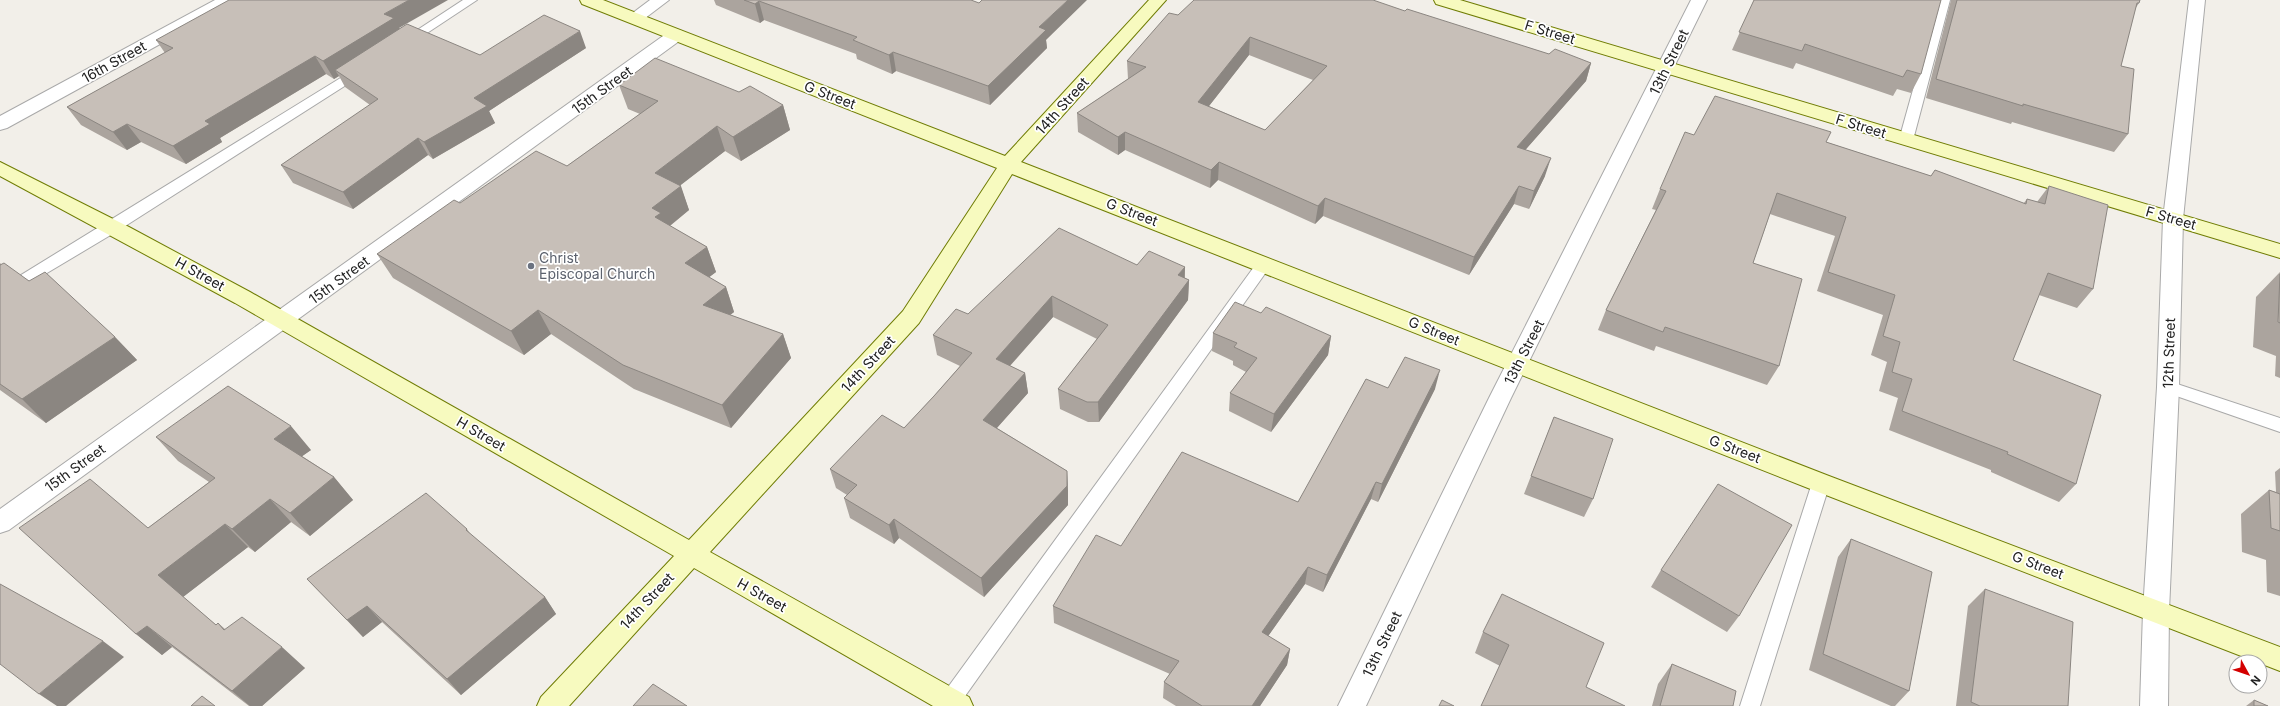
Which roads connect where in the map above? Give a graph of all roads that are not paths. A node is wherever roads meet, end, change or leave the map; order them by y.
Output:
1 (227, 0) edge
2 (471, 0) edge
3 (588, 0) edge
4 (661, 0) edge
5 (1158, 0) edge
6 (1442, 0) edge
7 (1699, 0) edge
8 (1944, 0) edge
9 (2197, 0) edge
10 (634, 18) junction
11 (676, 35) junction
12 (397, 47) edge
13 (370, 64) edge
14 (1666, 67) junction
15 (0, 124) edge
16 (1906, 140) junction
17 (1009, 164) junction
18 (0, 168) edge
19 (2173, 219) junction
20 (114, 226) junction
21 (2280, 250) edge
22 (1264, 264) junction
23 (0, 295) edge
24 (284, 320) junction
25 (1518, 364) junction
26 (2168, 387) junction
27 (2280, 425) edge
28 (1821, 482) junction
29 (0, 523) edge
30 (690, 554) junction
31 (2156, 611) junction
32 (2280, 659) edge
33 (954, 703) edge
34 (551, 706) edge
35 (1352, 706) edge
36 (1750, 706) edge
37 (2154, 706) edge

1 - 15 street, 16th Street
2 - 12 lane
3 - 10 street, G Street
4 - 10 street
5 - 17 street, 14th Street
6 - 14 street, F Street
7 - 14 street, 13th Street
8 - 16 lane
9 - 19 street, 12th Street
10 - 11 street, G Street
11 - 17 street, G Street
11 - 24 street, 15th Street
13 - 20 lane
14 - 16 street, F Street
14 - 25 street, 13th Street
16 - 19 street, F Street
17 - 22 street, G Street
17 - 30 street, 14th Street
18 - 20 street, H Street
19 - 21 street, F Street
19 - 26 street, 12th Street
20 - 23 lane
20 - 24 street, H Street
22 - 25 street, G Street
22 - 33 lane
24 - 29 street, 15th Street
24 - 30 street, H Street
25 - 28 street, G Street
25 - 35 street, 13th Street
26 - 27 lane
26 - 31 street, 12th Street
28 - 31 street, G Street
28 - 36 lane
30 - 33 street, H Street
30 - 34 street, 14th Street
31 - 32 street, G Street
31 - 37 street, 12th Street

